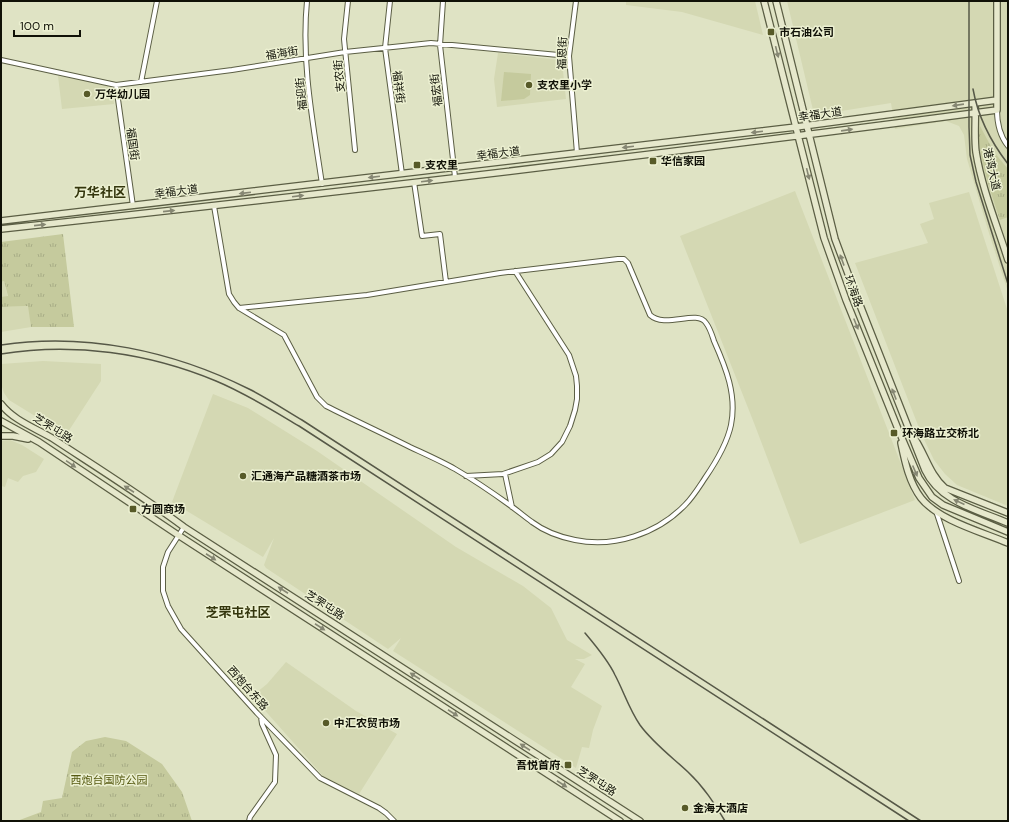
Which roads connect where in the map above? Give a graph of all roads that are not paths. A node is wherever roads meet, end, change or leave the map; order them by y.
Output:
1 (157, 1) edge
2 (307, 1) edge
3 (348, 1) edge
4 (390, 1) edge
5 (443, 1) edge
6 (576, 1) edge
7 (764, 1) edge
8 (776, 1) edge
9 (996, 1) edge
10 (440, 45) junction
11 (385, 48) junction
12 (345, 52) junction
13 (569, 56) junction
14 (306, 58) junction
15 (1, 60) edge
16 (141, 82) junction
17 (116, 85) junction
18 (997, 100) junction
19 (976, 102) junction
20 (997, 110) junction
21 (976, 112) junction
22 (806, 126) junction
23 (796, 127) junction
24 (808, 135) junction
25 (798, 136) junction
26 (1008, 146) edge
27 (355, 150) dead end
28 (577, 153) junction
29 (454, 168) junction
30 (402, 174) junction
31 (455, 177) junction
32 (414, 182) junction
33 (322, 184) junction
34 (133, 206) junction
35 (214, 206) junction
36 (1, 221) edge
37 (1, 229) edge
38 (1008, 260) edge
39 (515, 271) junction
40 (446, 282) junction
41 (239, 308) junction
42 (1, 404) edge
43 (1, 421) edge
44 (907, 427) junction
45 (898, 429) junction
46 (1, 436) edge
47 (39, 442) junction
48 (505, 474) junction
49 (466, 476) junction
50 (512, 507) junction
51 (935, 511) junction
52 (1008, 513) edge
53 (1008, 523) edge
54 (184, 527) junction
55 (1008, 532) edge
56 (178, 535) junction
57 (1008, 543) edge
58 (959, 581) dead end
59 (262, 717) junction
60 (250, 821) edge
61 (394, 821) edge
62 (620, 821) edge
63 (640, 821) edge

1 - 16 street
2 - 14 street, 福迎街
3 - 12 street, 支农街
4 - 11 street, 福祥街
5 - 10 street, 福宏街
6 - 13 street, 福恩街
7 -> 23 main road, 环海路
8 - 22 main road, 环海路
9 - 18 main road
10 - 11 street, 福海街
10 - 13 street, 福海街
10 - 29 street, 福宏街
11 - 12 street, 福海街
11 - 30 street, 福祥街
12 - 14 street, 福海街
12 - 27 street, 支农街
13 - 28 street, 福恩街
14 - 16 street, 福海街
14 - 33 street, 福迎街
15 - 17 street, 福海街
16 - 17 street, 福海街
17 - 34 street, 福国街
18 - 19 main road, 幸福大道
18 - 20 main road
19 - 21 main road, 港湾大道
19 -> 22 main road, 幸福大道
20 - 21 main road, 幸福大道
20 - 26 street
24 -> 21 main road, 幸福大道
21 - 38 main road, 港湾大道
22 - 23 main road, 幸福大道
22 - 24 main road, 环海路
23 - 25 main road, 环海路
23 -> 28 main road, 幸福大道
24 - 25 main road, 幸福大道
44 -> 24 main road, 环海路
25 - 31 main road, 幸福大道
25 -> 45 main road, 环海路
28 - 29 main road, 幸福大道
29 - 30 main road, 幸福大道
29 - 31 street, 福宏街
30 -> 33 main road, 幸福大道
32 -> 31 main road, 幸福大道
35 -> 32 main road, 幸福大道
32 - 40 street
33 -> 34 main road, 幸福大道
34 - 36 main road, 幸福大道
37 -> 35 main road, 幸福大道
35 - 41 street
39 - 40 street
39 - 48 street
39 - 50 street
40 - 41 street
41 - 49 street
54 -> 42 main road, 芝罘屯路
43 - 47 main road, 芝罘屯路
44 - 52 main road
53 -> 44 main road, 环海路
45 - 51 main road
45 -> 55 main road, 环海路
46 - 47 main road
47 -> 56 main road, 芝罘屯路
48 - 49 street
48 - 50 street
49 - 50 street
51 - 57 main road
51 - 58 street
54 - 56 street, 西炮台东路
63 -> 54 main road, 芝罘屯路
56 - 59 street, 西炮台东路
56 -> 62 main road, 芝罘屯路
59 - 60 street
59 - 61 street, 西炮台东路

